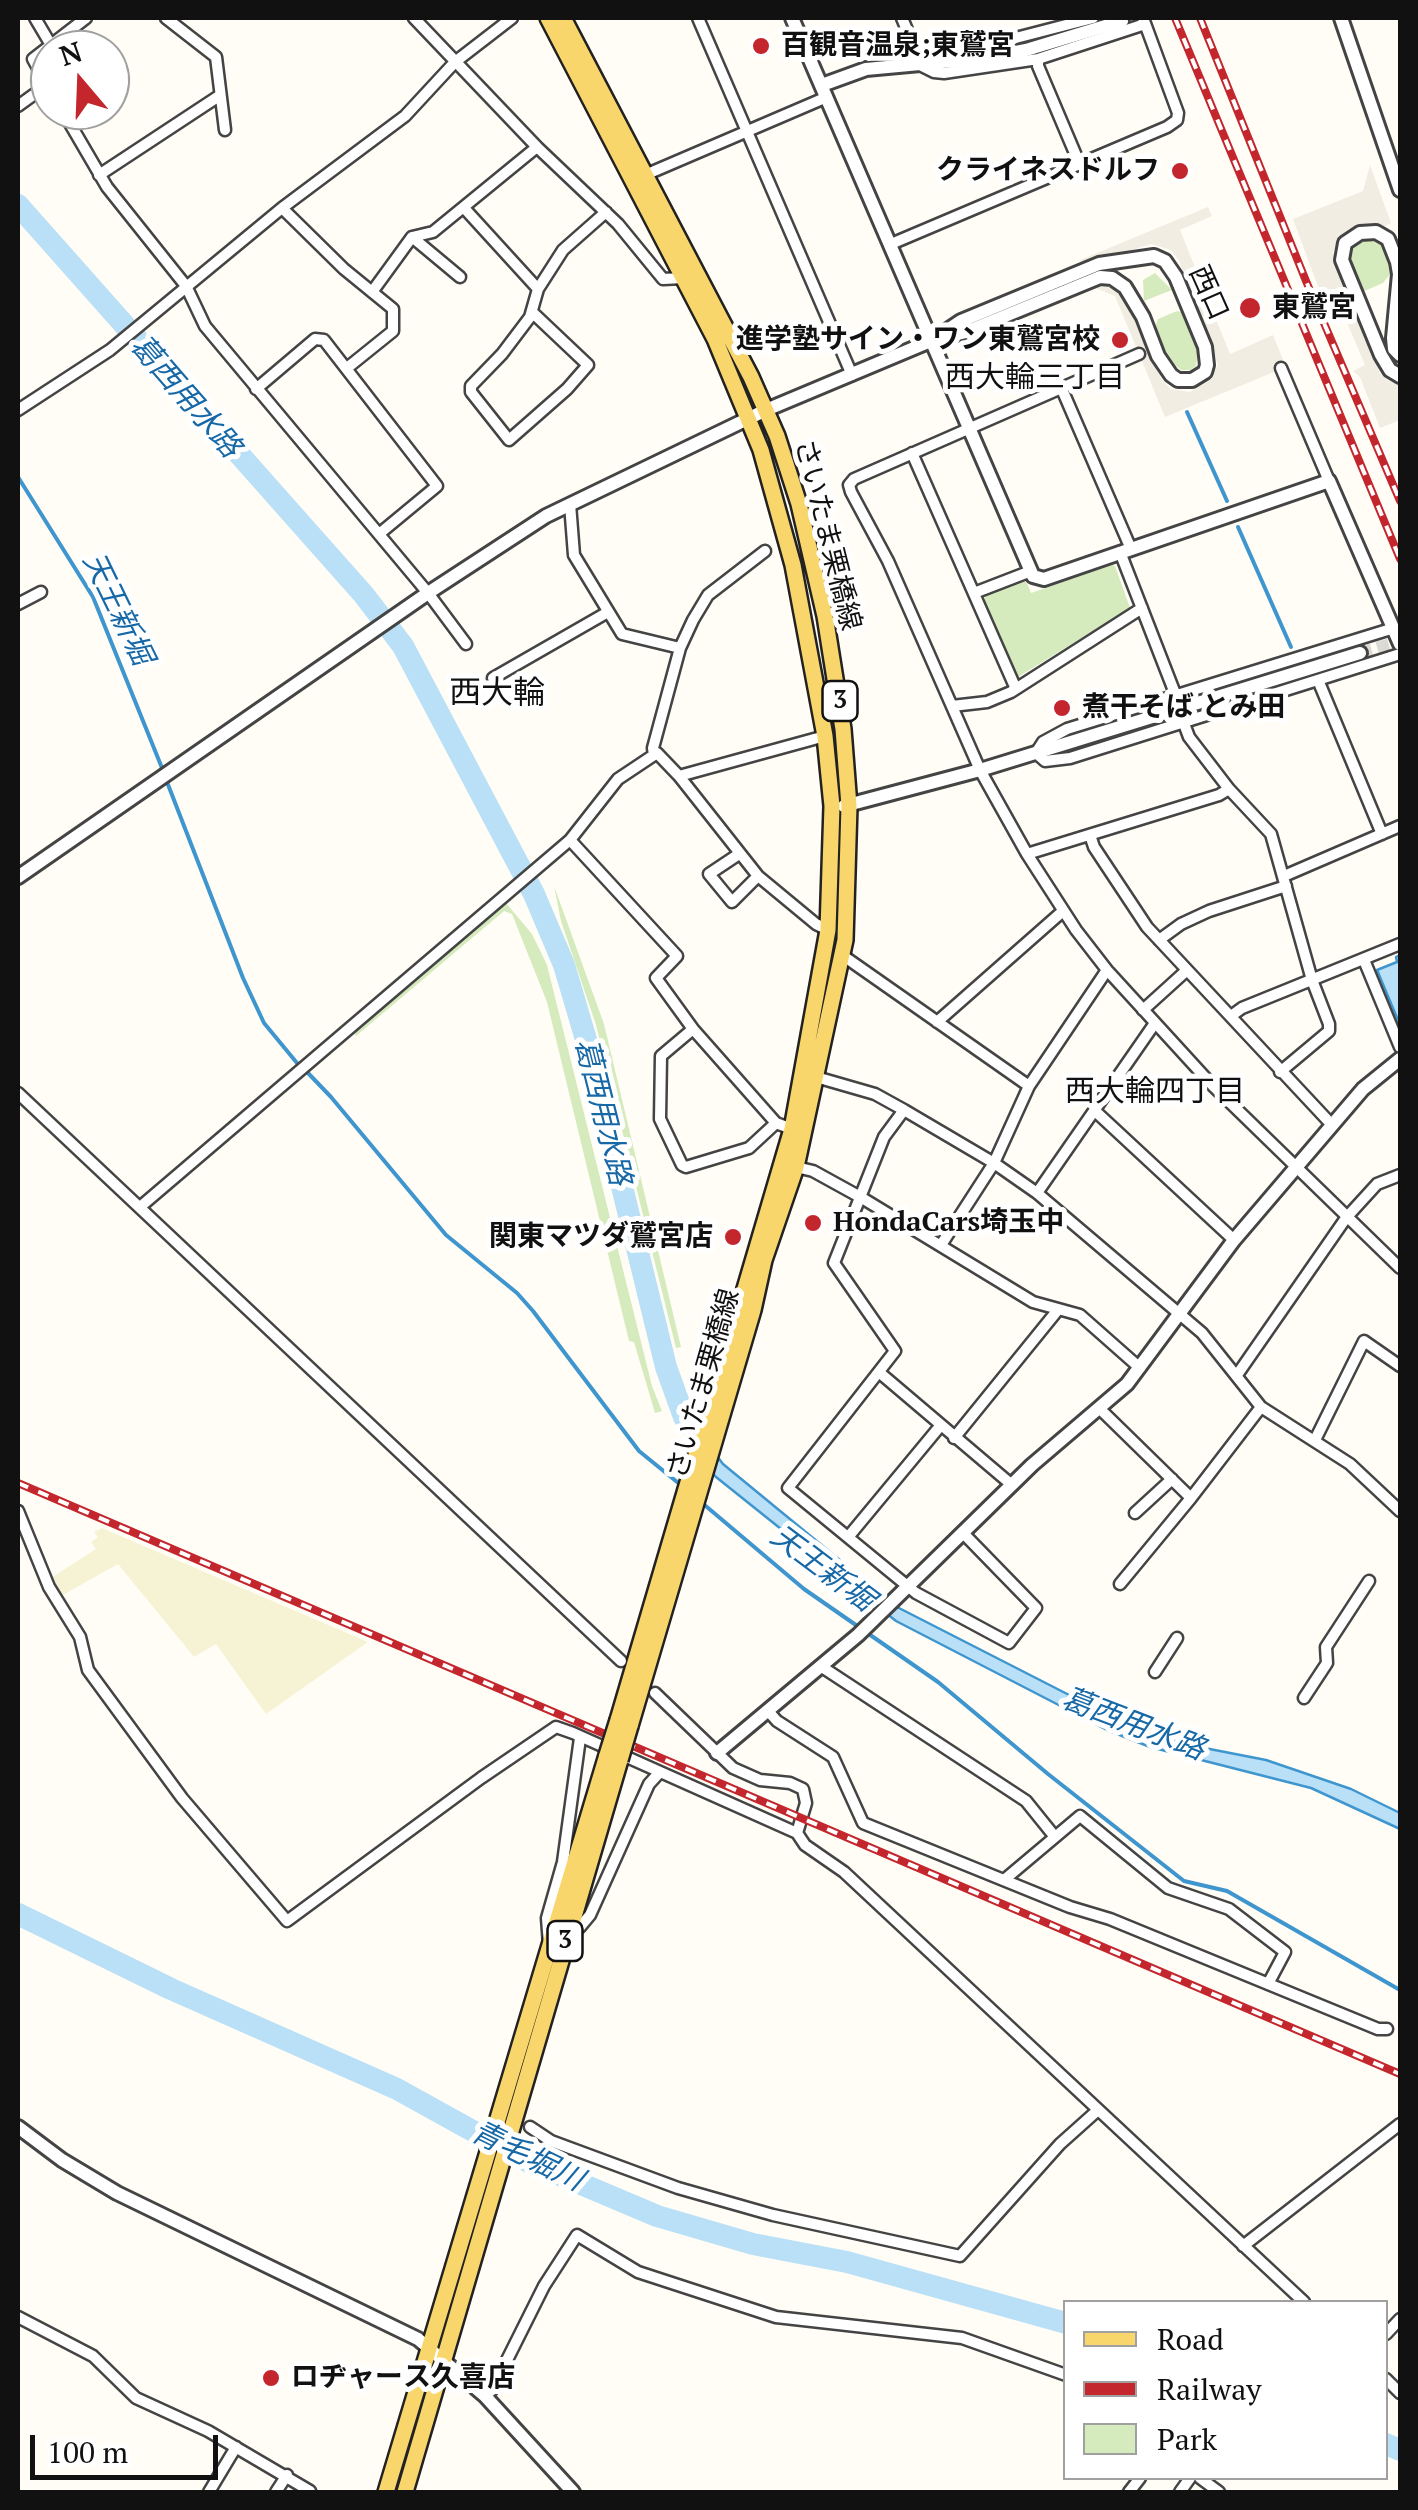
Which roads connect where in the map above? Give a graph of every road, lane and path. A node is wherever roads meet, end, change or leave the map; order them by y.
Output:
1 (166, 18) edge
2 (414, 18) edge
3 (512, 18) edge
4 (548, 18) edge
5 (563, 18) edge
6 (698, 18) edge
7 (792, 18) edge
8 (902, 18) edge
9 (1093, 18) edge
10 (1341, 18) edge
11 (1122, 21) dead end
12 (1144, 21) edge
13 (1038, 59) junction
14 (455, 62) junction
15 (922, 66) junction
16 (825, 91) junction
17 (219, 96) junction
18 (73, 130) edge
19 (225, 130) dead end
20 (746, 131) junction
21 (537, 146) junction
22 (1080, 165) junction
23 (99, 175) junction
24 (645, 175) junction
25 (1400, 190) edge
26 (282, 208) junction
27 (465, 210) junction
28 (606, 212) junction
29 (412, 236) junction
30 (891, 244) junction
31 (460, 277) dead end
32 (682, 278) junction
33 (186, 286) junction
34 (538, 289) junction
35 (372, 292) junction
36 (532, 312) junction
37 (933, 340) junction
38 (1139, 354) dead end
39 (1400, 356) edge
40 (347, 368) junction
41 (1282, 368) dead end
42 (852, 374) junction
43 (1400, 376) edge
44 (1061, 387) junction
45 (256, 388) junction
46 (18, 410) edge
47 (766, 410) junction
48 (748, 417) junction
49 (970, 426) junction
50 (912, 453) junction
51 (1328, 481) junction
52 (570, 504) junction
53 (379, 534) junction
54 (765, 551) dead end
55 (1126, 551) junction
56 (1031, 571) junction
57 (41, 592) dead end
58 (428, 593) junction
59 (974, 593) junction
60 (18, 604) edge
61 (1142, 608) junction
62 (608, 612) junction
63 (1394, 628) junction
64 (466, 644) dead end
65 (1400, 644) edge
66 (680, 648) junction
67 (1360, 654) tunnel mouth
68 (1400, 654) edge
69 (493, 678) dead end
70 (1318, 680) junction
71 (1016, 689) junction
72 (1176, 696) junction
73 (952, 706) junction
74 (1183, 722) junction
75 (825, 736) junction
76 (1036, 753) junction
77 (654, 755) junction
78 (980, 770) junction
79 (679, 776) junction
80 (1228, 789) junction
81 (832, 806) junction
82 (849, 806) junction
83 (1400, 826) edge
84 (1382, 834) junction
85 (1090, 835) junction
86 (570, 840) junction
87 (740, 854) junction
88 (1028, 854) junction
89 (758, 876) junction
90 (18, 877) edge
91 (1285, 881) junction
92 (1064, 911) junction
93 (828, 930) junction
94 (1159, 940) junction
95 (1400, 944) edge
96 (842, 955) junction
97 (1364, 960) junction
98 (1108, 970) junction
99 (1186, 971) junction
100 (1312, 980) junction
101 (1143, 1010) junction
102 (1231, 1016) junction
103 (937, 1022) junction
104 (1156, 1023) junction
105 (692, 1028) junction
106 (1400, 1047) edge
107 (1400, 1058) edge
108 (1280, 1072) junction
109 (816, 1078) junction
110 (1029, 1086) junction
111 (18, 1093) edge
112 (904, 1110) junction
113 (1094, 1110) junction
114 (776, 1123) junction
115 (1332, 1125) junction
116 (792, 1128) junction
117 (994, 1163) junction
118 (796, 1167) junction
119 (1295, 1168) junction
120 (1400, 1175) edge
121 (1037, 1193) junction
122 (862, 1198) junction
123 (140, 1207) junction
124 (1346, 1218) junction
125 (1234, 1240) junction
126 (942, 1245) junction
127 (1400, 1268) edge
128 (1057, 1311) junction
129 (1180, 1313) junction
130 (1400, 1366) edge
131 (1140, 1368) junction
132 (880, 1372) junction
133 (1238, 1375) junction
134 (1261, 1406) junction
135 (1100, 1409) junction
136 (940, 1425) junction
137 (954, 1438) junction
138 (1315, 1440) junction
139 (1172, 1479) junction
140 (1012, 1486) junction
141 (1191, 1498) junction
142 (688, 1506) junction
143 (18, 1511) edge
144 (1400, 1511) edge
145 (1135, 1513) dead end
146 (21, 1530) edge
147 (964, 1534) junction
148 (850, 1536) junction
149 (1369, 1581) dead end
150 (1120, 1584) dead end
151 (909, 1588) junction
152 (1177, 1638) dead end
153 (621, 1661) dead end
154 (822, 1667) junction
155 (1155, 1672) dead end
156 (655, 1693) dead end
157 (1304, 1698) dead end
158 (768, 1711) junction
159 (580, 1738) junction
160 (717, 1752) junction
161 (614, 1757) junction
162 (660, 1772) junction
163 (797, 1833) junction
164 (1055, 1837) junction
165 (1004, 1880) junction
166 (568, 1934) junction
167 (549, 1946) junction
168 (1268, 1984) junction
169 (1387, 2029) dead end
170 (1098, 2110) junction
171 (506, 2119) junction
172 (1400, 2124) edge
173 (18, 2127) edge
174 (530, 2127) dead end
175 (489, 2176) junction
176 (1243, 2246) junction
177 (1302, 2300) edge
178 (18, 2317) edge
179 (428, 2346) junction
180 (445, 2360) junction
181 (1063, 2374) edge
182 (485, 2396) junction
183 (236, 2447) junction
184 (287, 2474) junction
185 (310, 2490) edge
186 (209, 2492) edge
187 (276, 2492) edge
188 (386, 2492) edge
189 (406, 2492) edge
190 (573, 2492) edge

1 - 17 street
2 - 14 street
3 - 14 street
4 - 32 main road, さいたま栗橋線 / 3
5 - 24 main road, さいたま栗橋線 / 3
6 - 20 street
7 - 16 street
8 - 15 street
9 - 15 street
10 - 25 street
11 - 15 street
12 - 13 street
12 - 22 street
13 - 15 street
13 - 22 street
14 - 21 street
14 - 26 street
15 - 16 street
16 - 20 street
16 - 30 street
17 - 19 street
17 - 23 street
18 - 23 street
20 - 24 street
20 - 42 street
21 - 27 street
21 - 28 street
22 - 30 street
23 - 33 street
24 - 47 main road, さいたま栗橋線 / 3
26 - 33 street
26 - 35 street
27 - 29 street
27 - 34 street
28 - 32 street
28 - 34 street
29 - 31 street
29 - 35 street
30 - 37 street
32 - 48 main road, さいたま栗橋線 / 3
33 - 45 street
33 - 46 street
34 - 36 street
35 - 40 street
36 - 36 street
37 - 37 street, 西口
37 - 42 street
37 - 49 street
38 - 44 street
39 - 43 street
40 - 45 street
40 - 53 street
41 - 51 street
42 - 47 street
44 - 49 street
44 - 55 street
45 - 53 street
47 - 48 street
47 - 82 main road, さいたま栗橋線 / 3
48 - 52 street
48 - 75 main road, さいたま栗橋線 / 3
49 - 50 street
49 - 56 street
50 - 59 street
50 - 73 street
51 - 55 street
51 - 63 street
52 - 58 street
52 - 62 street
53 - 58 street
54 - 66 street
55 - 56 street
55 - 61 street
56 - 59 street
57 - 60 street
58 - 64 street
58 - 90 street
59 - 71 street
61 - 71 street
61 - 72 street
62 - 66 street
62 - 69 street
63 - 65 street
63 - 72 street
66 - 77 street
67 - 76 street
68 - 70 street
70 - 74 street
70 - 84 street
71 - 73 street
72 - 76 street
73 - 78 street
74 - 76 street
74 - 80 street
75 - 79 street
75 - 81 main road, さいたま栗橋線 / 3
76 - 78 street
77 - 79 street
77 - 86 street
78 - 82 street
78 - 88 street
79 - 87 street
80 - 85 street
80 - 91 street
81 - 82 street
81 - 93 main road, さいたま栗橋線 / 3
82 - 96 main road, さいたま栗橋線 / 3
83 - 84 street
84 - 91 street
85 - 88 street
85 - 94 street
86 - 105 street
86 - 123 street
87 - 89 street
87 - 89 street
88 - 92 street
89 - 93 street
91 - 94 street
91 - 100 street
92 - 98 street
92 - 103 street
93 - 116 main road, さいたま栗橋線 / 3
94 - 99 street
95 - 97 street
96 - 103 street
96 - 109 main road, さいたま栗橋線 / 3
97 - 100 street
97 - 106 street
98 - 101 street
98 - 110 street
99 - 101 street
99 - 102 street
100 - 102 street
100 - 108 street
101 - 104 street
102 - 108 street
103 - 110 street
104 - 113 street
104 - 119 street
105 - 114 street
105 - 114 street
107 - 115 street
108 - 115 street
109 - 112 street
109 - 118 main road, さいたま栗橋線 / 3
110 - 117 street
111 - 123 street
112 - 117 street
112 - 122 street
113 - 121 street
113 - 125 street
114 - 116 street
115 - 119 street
116 - 142 main road, さいたま栗橋線 / 3
117 - 121 street
117 - 126 street
118 - 122 street
118 - 142 main road, さいたま栗橋線 / 3
119 - 124 street
119 - 125 street
120 - 124 street
121 - 129 street
122 - 126 street
122 - 132 street
123 - 153 street
124 - 127 street
124 - 133 street
125 - 129 street
126 - 128 street
128 - 131 street
128 - 137 street
129 - 131 street
129 - 133 street
130 - 138 street
131 - 135 street
132 - 136 street
132 - 148 street
133 - 134 street
134 - 138 street
134 - 141 street
135 - 139 street
135 - 140 street
136 - 137 street
136 - 148 street
137 - 140 street
138 - 144 street
139 - 141 street
139 - 145 street
140 - 147 street
141 - 150 street
142 - 161 main road, さいたま栗橋線 / 3, bridge
143 - 146 street
146 - 159 street
147 - 151 street
147 - 151 street
148 - 151 street
149 - 157 street
151 - 154 street
152 - 155 street
154 - 158 street
154 - 164 street
156 - 160 street
158 - 160 street
158 - 165 street
159 - 162 street
159 - 167 street
160 - 163 street
161 - 166 main road, さいたま栗橋線 / 3
161 - 167 main road, さいたま栗橋線 / 3
162 - 163 street
162 - 166 street
163 - 170 street
164 - 165 street
164 - 168 street
165 - 168 street
166 - 171 main road, さいたま栗橋線 / 3
167 - 171 main road, さいたま栗橋線 / 3
168 - 169 street
170 - 174 street
170 - 176 street
171 - 175 main road, さいたま栗橋線 / 3
172 - 176 street
173 - 179 street
175 - 179 main road, さいたま栗橋線 / 3
175 - 180 main road, さいたま栗橋線 / 3
176 - 177 street
178 - 183 street
179 - 180 street
179 - 188 main road, さいたま栗橋線 / 3
180 - 182 street
180 - 189 main road, さいたま栗橋線 / 3
181 - 182 street
182 - 190 street
183 - 184 street
183 - 186 street
184 - 185 street
184 - 187 street

